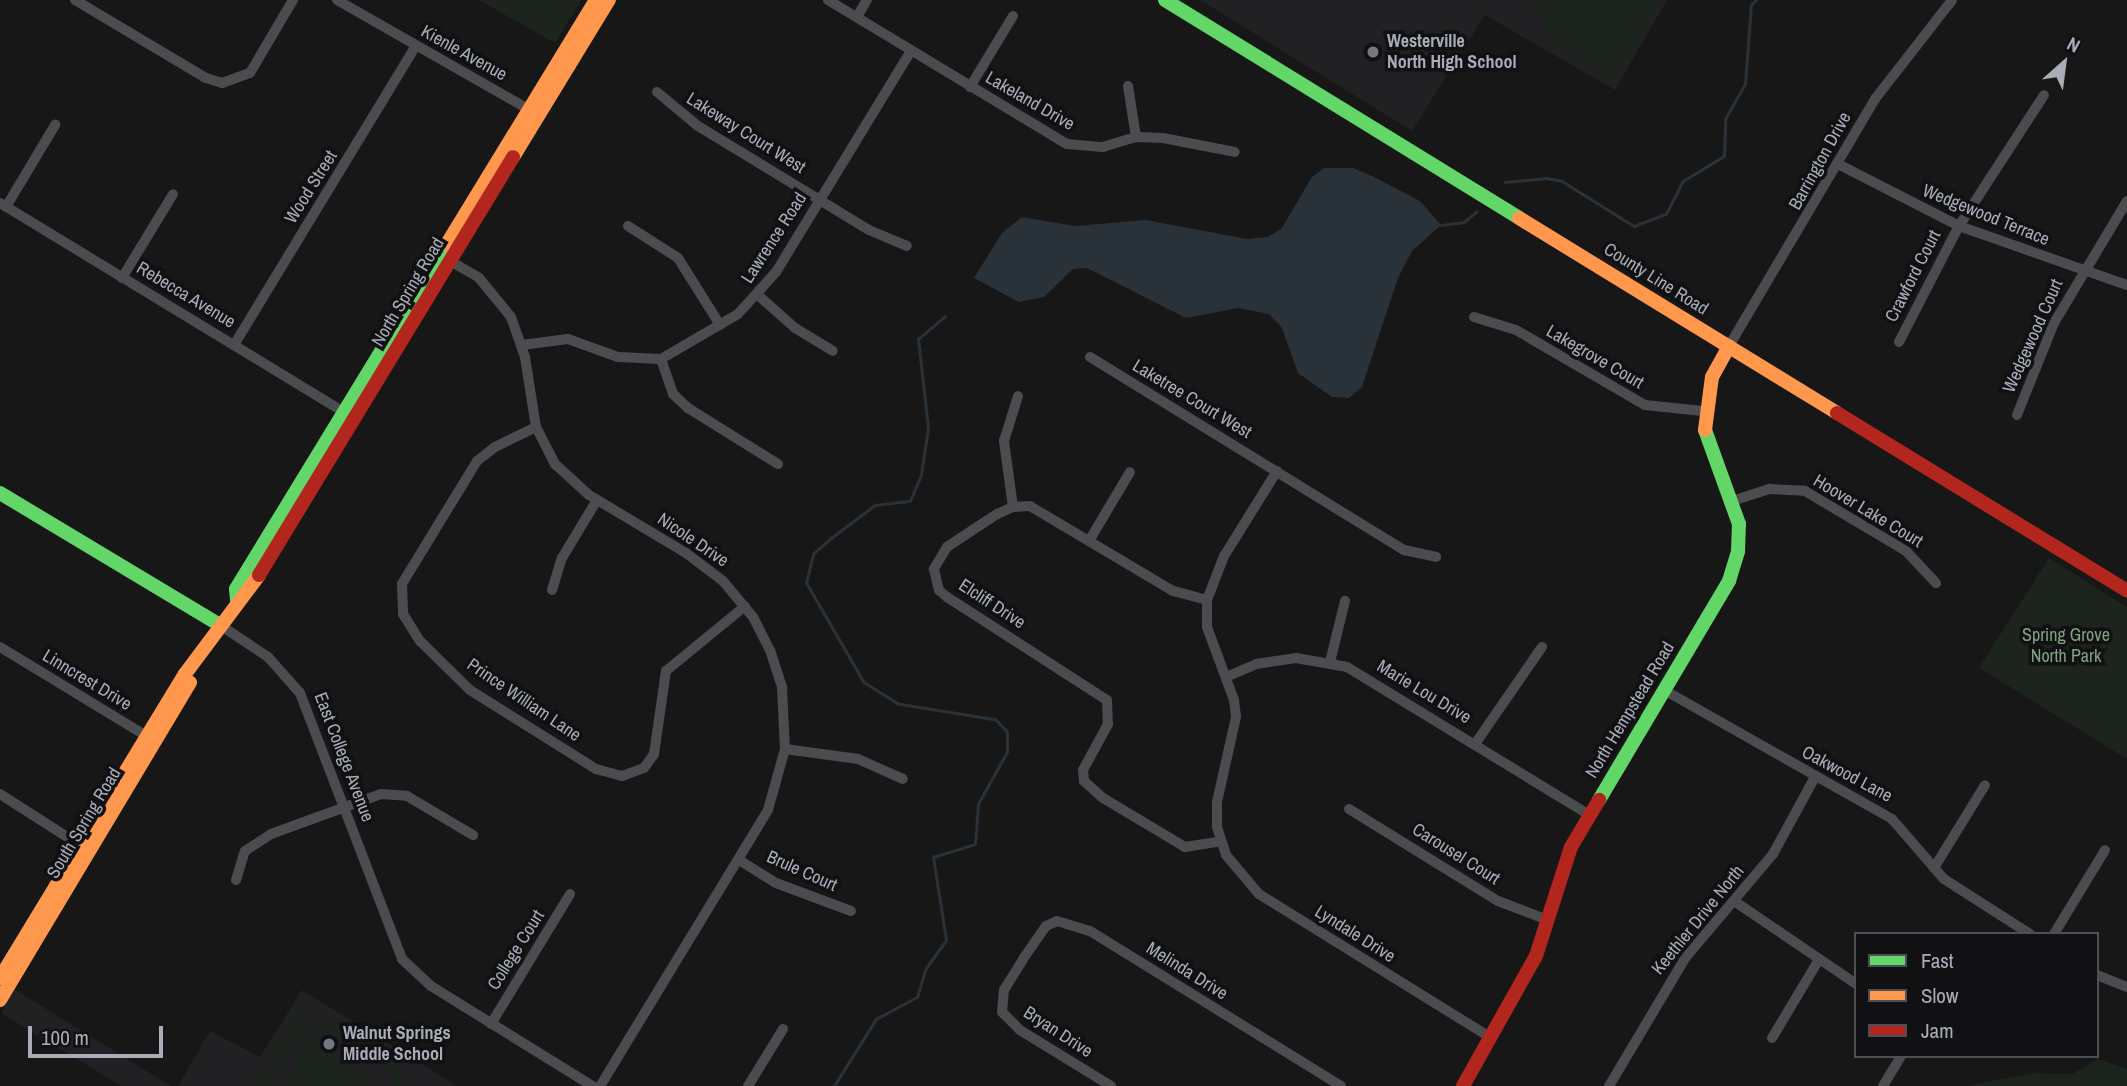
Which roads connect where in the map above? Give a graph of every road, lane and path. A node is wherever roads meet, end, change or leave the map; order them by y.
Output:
1 (75, 0) edge
2 (293, 0) edge
3 (337, 0) edge
4 (596, 0) edge
5 (609, 0) edge
6 (828, 0) edge
7 (867, 0) edge
8 (1165, 0) edge
9 (1952, 0) edge
10 (1013, 16) dead end
11 (857, 17) junction
12 (416, 46) junction
13 (911, 51) junction
14 (1128, 86) dead end
15 (970, 87) junction
16 (657, 92) dead end
17 (2044, 95) dead end
18 (533, 112) junction
19 (55, 125) dead end
20 (1136, 137) junction
21 (1235, 152) dead end
22 (1838, 164) junction
23 (173, 194) dead end
24 (820, 200) junction
25 (2127, 201) edge
26 (3, 205) edge
27 (628, 226) dead end
28 (1959, 226) junction
29 (907, 246) dead end
30 (444, 258) junction
31 (2083, 271) junction
32 (122, 278) junction
33 (2127, 285) edge
34 (759, 296) junction
35 (1474, 317) dead end
36 (720, 325) junction
37 (1899, 342) dead end
38 (234, 345) junction
39 (522, 345) junction
40 (1729, 346) junction
41 (833, 351) dead end
42 (1090, 357) dead end
43 (661, 359) junction
44 (1018, 396) dead end
45 (1703, 411) junction
46 (349, 414) junction
47 (2017, 415) dead end
48 (536, 427) junction
49 (778, 464) dead end
50 (1276, 471) junction
51 (1130, 472) dead end
52 (0, 493) edge
53 (597, 500) junction
54 (1732, 501) junction
55 (1013, 507) junction
56 (1089, 541) junction
57 (1436, 557) dead end
58 (1936, 583) dead end
59 (552, 590) dead end
60 (2127, 591) edge
61 (1207, 600) junction
62 (1345, 601) dead end
63 (745, 606) junction
64 (220, 625) junction
65 (0, 647) edge
66 (1542, 647) dead end
67 (1330, 662) junction
68 (1226, 677) junction
69 (1664, 690) junction
70 (151, 739) junction
71 (1475, 744) junction
72 (785, 749) junction
73 (1815, 777) junction
74 (903, 779) dead end
75 (1985, 785) dead end
76 (0, 794) edge
77 (343, 808) junction
78 (1349, 809) dead end
79 (1588, 815) junction
80 (473, 835) dead end
81 (1221, 841) junction
82 (84, 848) junction
83 (2105, 850) dead end
84 (739, 860) junction
85 (1934, 868) junction
86 (236, 880) dead end
87 (570, 894) dead end
88 (1734, 901) junction
89 (851, 911) dead end
90 (46, 912) junction
91 (1548, 920) junction
92 (2027, 932) edge
93 (2055, 932) edge
94 (1023, 959) joint
95 (1818, 961) junction
96 (2099, 977) edge
97 (0, 978) edge
98 (1854, 984) edge
99 (2127, 987) edge
100 (0, 1000) edge
101 (491, 1024) junction
102 (783, 1029) dead end
103 (1490, 1037) junction
104 (1772, 1038) dead end
105 (1900, 1058) edge
106 (592, 1086) edge
107 (600, 1086) edge
108 (748, 1086) edge
109 (1111, 1086) edge
110 (1340, 1086) edge
111 (1463, 1086) edge
112 (1609, 1086) edge
113 (1883, 1086) edge

1 - 2 street
3 - 12 street, Kienle Avenue
4 - 18 main road, North Spring Road
5 - 18 main road, North Spring Road
6 - 11 street, Lakeland Drive
7 - 11 street
8 - 40 main road, County Line Road
9 - 22 street, Barrington Drive
10 - 15 street
11 - 13 street, Lakeland Drive
12 - 18 street, Kienle Avenue
12 - 38 street, Wood Street
13 - 15 street, Lakeland Drive
13 - 24 street, Lawrence Road
14 - 20 street
15 - 20 street, Lakeland Drive
16 - 24 street, Lakeway Court West
17 - 28 street, Crawford Court
18 - 30 main road, North Spring Road
19 - 26 street
20 - 21 street, Lakeland Drive
22 - 28 street, Wedgewood Terrace
22 - 40 street, Barrington Drive
23 - 32 street
24 - 29 street, Lakeway Court West
24 - 34 street, Lawrence Road
25 - 31 street, Wedgewood Court
26 - 32 street, Rebecca Avenue
27 - 36 street
28 - 31 street, Wedgewood Terrace
28 - 37 street, Crawford Court
30 - 39 street, Nicole Drive
30 - 46 main road, North Spring Road
31 - 33 street, Wedgewood Terrace
31 - 47 street, Wedgewood Court
32 - 38 street, Rebecca Avenue
34 - 36 street, Lawrence Road
34 - 41 street
35 - 45 street, Lakegrove Court
36 - 43 street, Lawrence Road
38 - 46 street, Rebecca Avenue
39 - 43 street
39 - 48 street, Nicole Drive
40 - 45 main road, North Hempstead Road
40 - 60 main road, County Line Road
42 - 50 street, Laketree Court West
43 - 49 street
44 - 55 street
45 - 54 main road, North Hempstead Road
46 - 64 main road, North Spring Road
48 - 53 street, Nicole Drive
48 - 63 street, Prince William Lane
50 - 57 street, Laketree Court West
50 - 61 street
51 - 56 street
52 - 64 main road, East College Avenue
53 - 59 street
53 - 63 street, Nicole Drive
54 - 58 street, Hoover Lake Court
54 - 69 main road, North Hempstead Road
55 - 56 street
55 - 81 street, Elcliff Drive
56 - 61 street
61 - 68 street
62 - 67 street
63 - 72 street, Nicole Drive
64 - 70 main road, South Spring Road
64 - 77 street, East College Avenue
65 - 70 street, Linncrest Drive
66 - 71 street
67 - 68 street, Marie Lou Drive
67 - 71 street, Marie Lou Drive
68 - 81 street
69 - 73 street, Oakwood Lane
69 - 79 main road, North Hempstead Road
70 - 82 main road, South Spring Road
71 - 79 street, Marie Lou Drive
72 - 74 street
72 - 84 street, Nicole Drive
73 - 85 street, Oakwood Lane
73 - 88 street, Keethler Drive North
75 - 85 street
76 - 82 street
77 - 80 street
77 - 86 street
77 - 101 street, East College Avenue
78 - 91 street, Carousel Court
79 - 91 main road, North Hempstead Road
81 - 103 street, Lyndale Drive
82 - 90 main road, South Spring Road
83 - 93 street
84 - 89 street, Brule Court
84 - 107 street, Nicole Drive
85 - 92 street, Oakwood Lane
87 - 101 street, College Court
88 - 95 street
88 - 112 street, Keethler Drive North
90 - 97 main road, South Spring Road
90 - 100 main road, South Spring Road
91 - 103 main road, North Hempstead Road
94 - 109 street, Bryan Drive
94 - 110 street, Melinda Drive
95 - 98 street
95 - 104 street
96 - 99 street
101 - 106 street, East College Avenue
102 - 108 street
103 - 111 main road, North Hempstead Road
105 - 113 street

